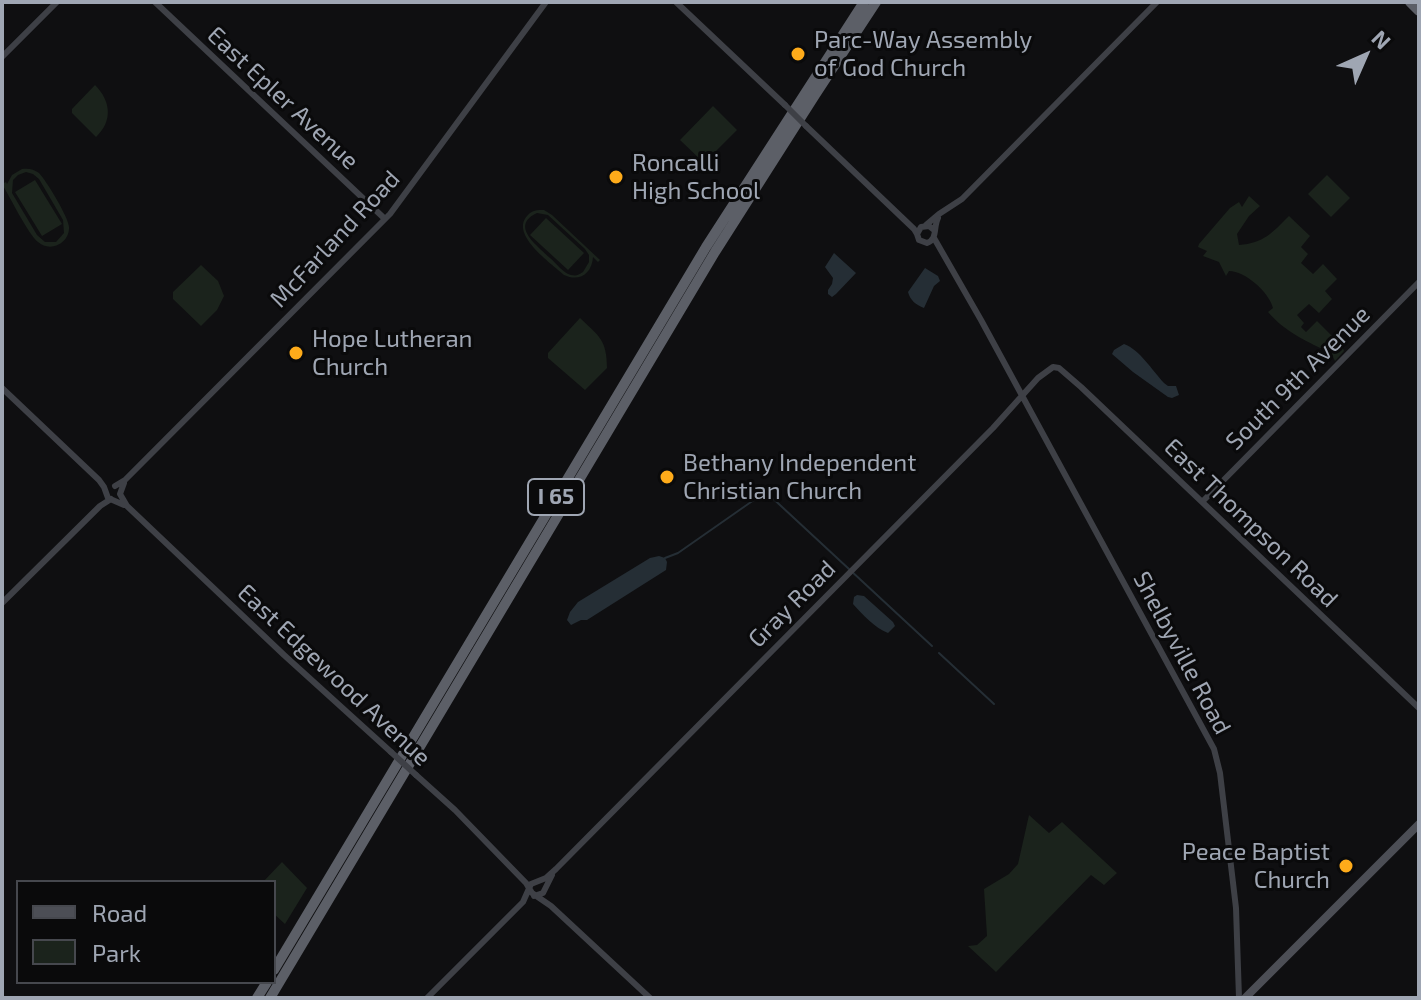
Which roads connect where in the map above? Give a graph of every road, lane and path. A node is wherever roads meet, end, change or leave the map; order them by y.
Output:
1 (57, 2) edge
2 (155, 2) edge
3 (546, 2) edge
4 (676, 2) edge
5 (864, 2) edge
6 (876, 2) edge
7 (1157, 2) edge
8 (1410, 2) edge
9 (1419, 11) edge
10 (2, 57) edge
11 (942, 212) junction
12 (385, 219) junction
13 (921, 229) junction
14 (934, 230) junction
15 (932, 240) junction
16 (1419, 282) edge
17 (1056, 367) joint
18 (2, 388) edge
19 (1022, 395) junction
20 (113, 493) junction
21 (1203, 501) junction
22 (2, 603) edge
23 (1419, 708) edge
24 (1419, 824) edge
25 (556, 869) junction
26 (514, 872) junction
27 (537, 880) junction
28 (544, 888) junction
29 (530, 889) junction
30 (536, 895) junction
31 (523, 902) junction
32 (551, 906) junction
33 (276, 967) edge
34 (270, 998) edge
35 (427, 998) edge
36 (650, 998) edge
37 (1239, 998) edge
38 (1245, 998) edge

1 - 10 main road
2 - 12 main road, East Epler Avenue
3 - 12 main road, McFarland Road
4 - 13 main road, bridge
5 - 33 highway, I 65
6 - 34 highway, I 65
7 - 11 main road
8 - 9 highway
11 - 13 main road
11 - 14 main road
12 - 20 main road, McFarland Road
13 - 14 main road
13 - 15 main road
14 - 15 main road
15 - 19 main road
16 - 21 main road, South 9th Avenue
17 - 19 main road, Gray Road
17 - 21 main road, East Thompson Road
18 - 20 main road, East Edgewood Avenue
19 - 25 main road, Gray Road
19 - 37 main road, Shelbyville Road
20 - 22 main road, McFarland Road
20 - 26 main road, East Edgewood Avenue, bridge
21 - 23 main road, East Thompson Road
24 - 38 main road
25 - 27 main road, Gray Road
25 - 28 main road, Gray Road
26 - 27 main road, East Edgewood Avenue
26 - 29 main road, East Edgewood Avenue
27 - 28 main road
27 - 29 main road
28 - 30 main road
28 - 32 main road
29 - 30 main road
29 - 31 main road
30 - 31 main road
30 - 32 main road
31 - 35 main road
32 - 36 main road

